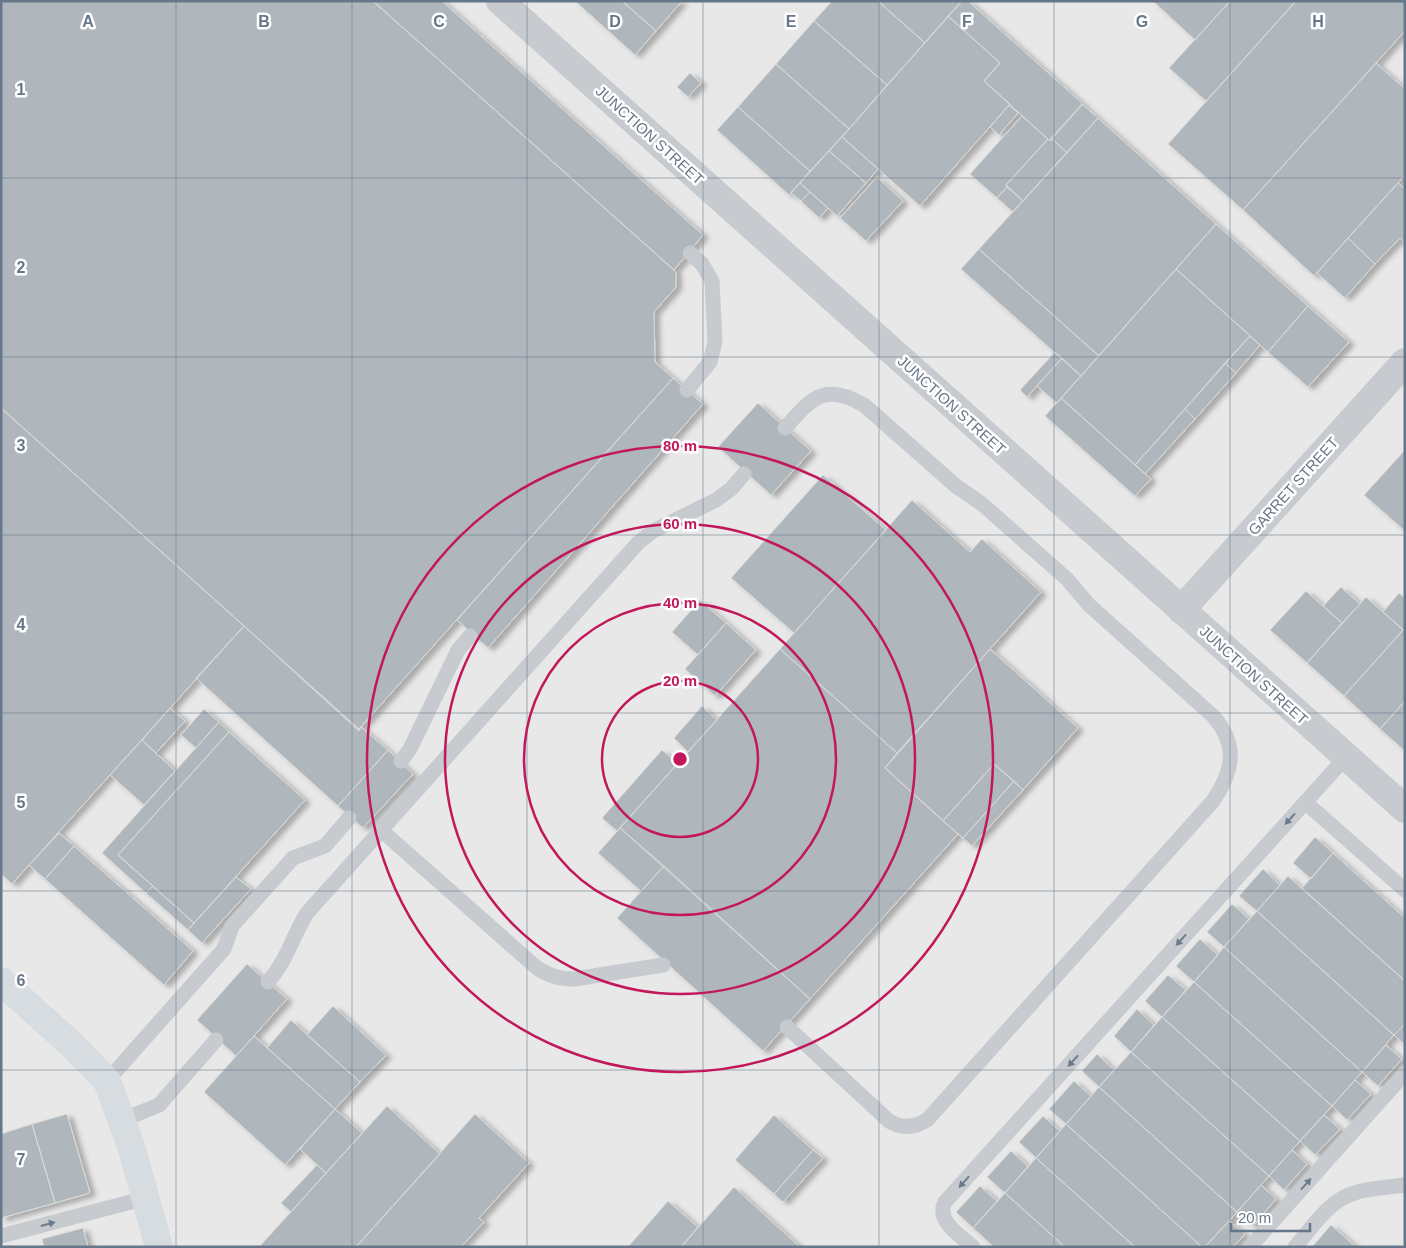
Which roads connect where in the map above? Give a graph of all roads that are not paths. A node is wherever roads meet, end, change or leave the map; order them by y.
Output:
1 (500, 1) edge
2 (690, 253) dead end
3 (1405, 362) edge
4 (687, 390) dead end
5 (785, 428) dead end
6 (744, 474) dead end
7 (1182, 610) junction
8 (470, 636) dead end
9 (1346, 757) junction
10 (402, 761) dead end
11 (1305, 802) junction
12 (1405, 809) edge
13 (349, 818) dead end
14 (381, 830) junction
15 (1405, 890) edge
16 (663, 965) dead end
17 (1, 981) edge
18 (268, 982) dead end
19 (787, 1028) dead end
20 (216, 1040) dead end
21 (1405, 1073) edge
22 (106, 1081) junction
23 (122, 1120) junction
24 (1405, 1185) edge
25 (146, 1198) junction
26 (1, 1236) edge
27 (157, 1246) edge
28 (973, 1247) edge
29 (1250, 1247) edge
30 (1296, 1247) edge

1 - 7 street, JUNCTION STREET
2 - 4 lane
3 - 7 street, GARRET STREET
5 - 19 lane
6 - 14 lane
7 - 9 street, JUNCTION STREET
8 - 10 lane
9 - 11 lane
9 - 12 street, JUNCTION STREET
11 - 15 lane
11 -> 28 lane
13 - 22 lane
14 - 16 lane
14 - 18 lane
17 - 22 street
20 - 23 lane
29 -> 21 lane
22 - 23 street
23 - 25 street
24 - 30 lane
26 -> 25 lane
25 - 27 street

